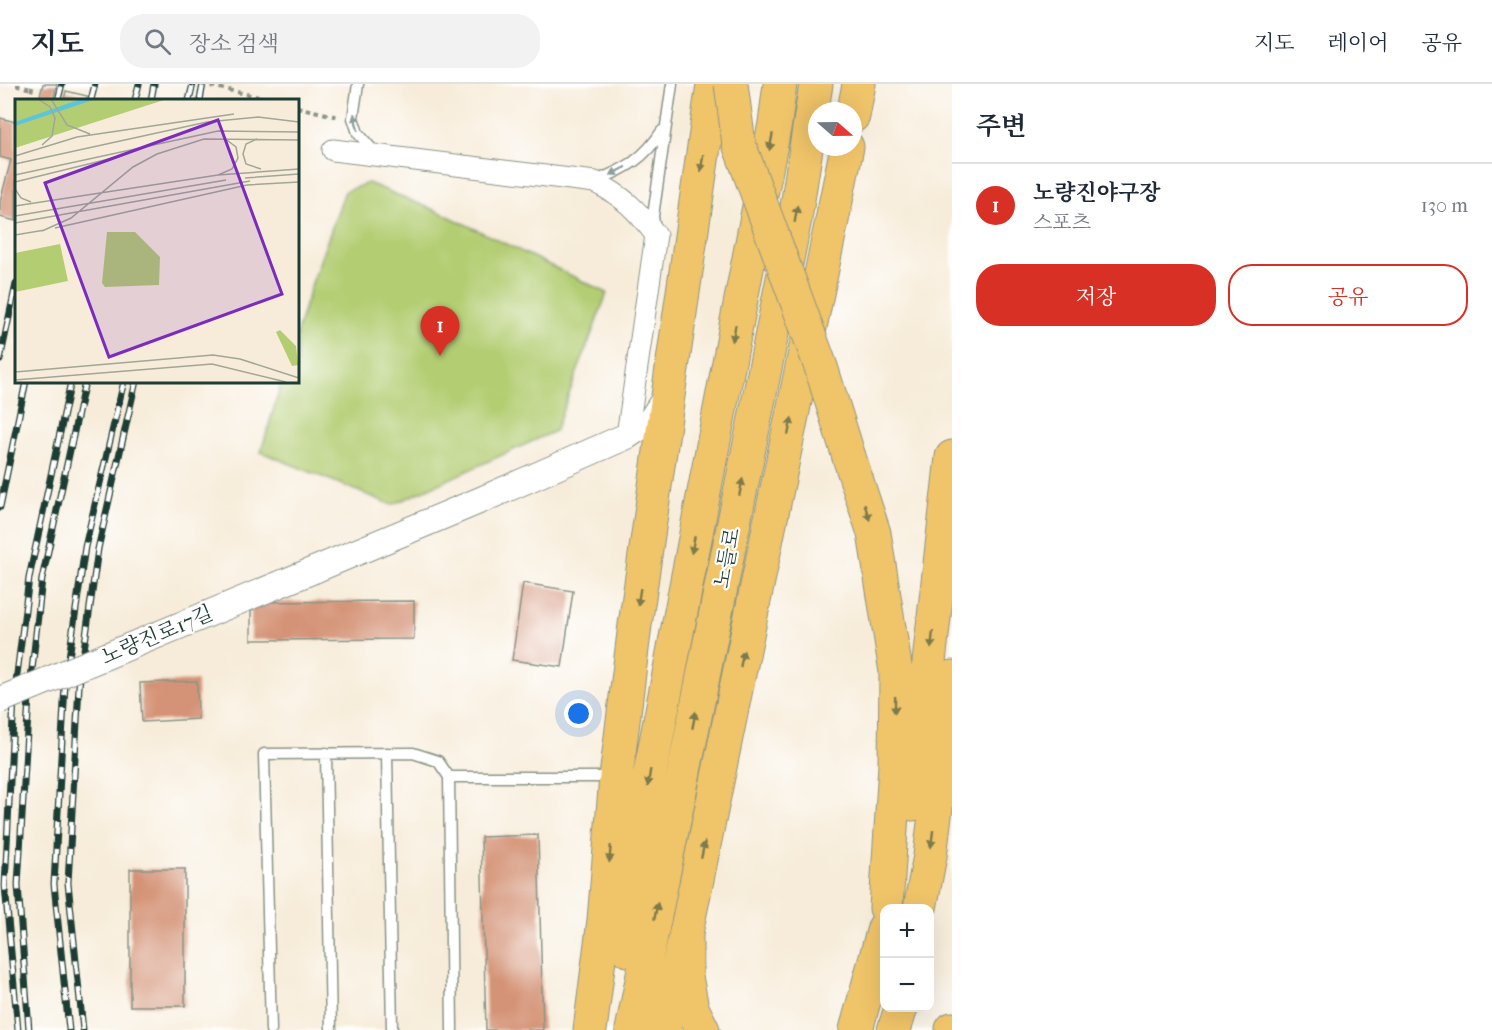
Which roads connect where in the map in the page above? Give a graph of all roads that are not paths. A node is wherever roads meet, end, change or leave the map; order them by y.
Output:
1 (358, 84) edge
2 (672, 84) edge
3 (713, 84) edge
4 (731, 84) edge
5 (780, 84) edge
6 (816, 84) edge
7 (860, 84) edge
8 (856, 102) edge
9 (666, 125) junction
10 (333, 150) dead end
11 (376, 154) junction
12 (845, 156) edge
13 (595, 182) junction
14 (656, 235) junction
15 (668, 394) junction
16 (627, 436) junction
17 (952, 457) edge
18 (660, 461) junction
19 (952, 677) edge
20 (0, 700) edge
21 (326, 753) junction
22 (387, 753) junction
23 (449, 777) junction
24 (616, 777) junction
25 (888, 904) edge
26 (889, 904) edge
27 (921, 904) edge
28 (686, 933) junction
29 (880, 944) edge
30 (900, 1012) edge
31 (854, 1026) edge
32 (271, 1030) edge
33 (331, 1030) edge
34 (392, 1030) edge
35 (452, 1030) edge
36 (590, 1030) edge
37 (612, 1030) edge
38 (632, 1030) edge
39 (664, 1030) edge
40 (703, 1030) edge
41 (894, 1030) edge

11 -> 1 lane
2 - 9 lane
3 -> 15 main road
4 -> 25 main road, bridge
5 -> 37 main road, 노들로
38 -> 6 main road, 노들로
7 - 8 main road
9 -> 13 lane
9 - 14 lane
10 - 11 street
11 - 13 street
28 -> 12 main road
13 - 14 street
14 - 16 street
15 - 16 street, 노량진로17길
15 - 18 main road
16 - 18 street
16 - 20 street, 노량진로17길, bridge
17 -> 26 main road
18 -> 24 main road
19 -> 27 main road
21 - 22 lane
21 - 32 lane
21 - 33 lane
22 - 23 lane
22 - 34 lane
23 - 24 lane
23 - 35 lane
24 -> 36 main road
28 - 39 main road
28 - 40 main road
29 - 31 main road
30 - 41 main road

